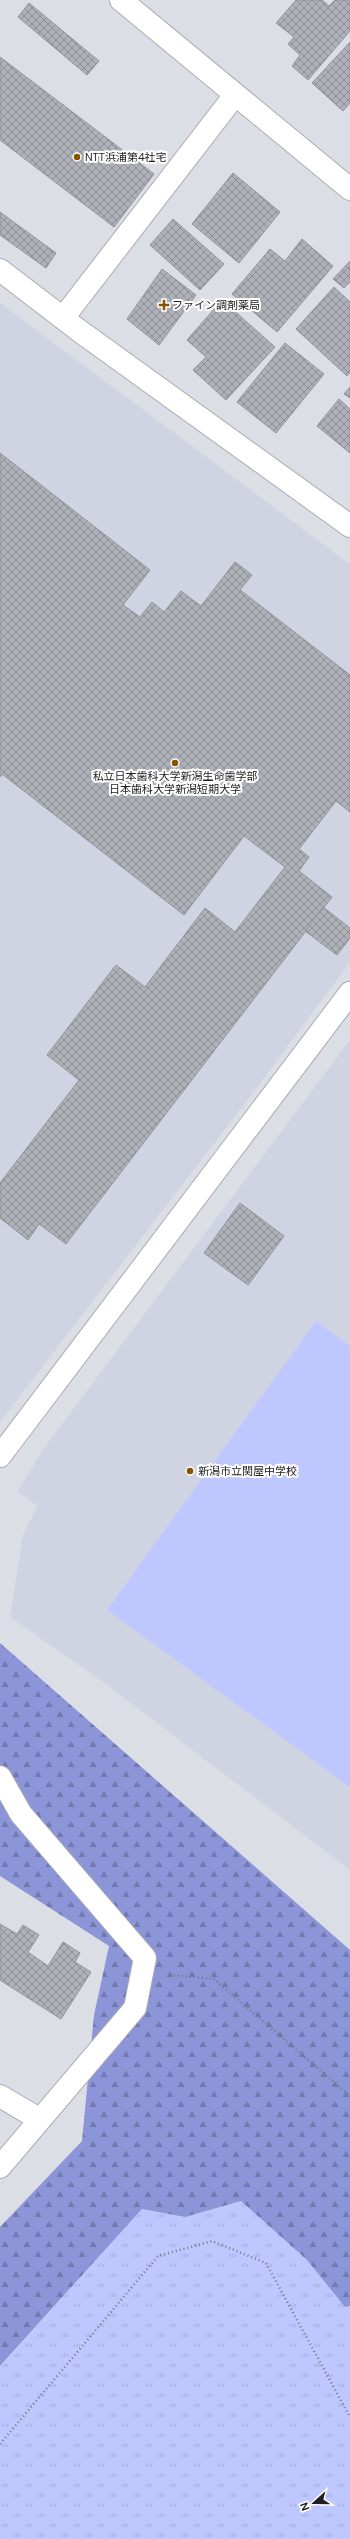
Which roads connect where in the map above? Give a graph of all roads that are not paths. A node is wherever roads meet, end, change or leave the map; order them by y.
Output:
1 (121, 0) edge
2 (235, 95) junction
3 (350, 189) edge
4 (0, 270) edge
5 (63, 318) junction
6 (350, 526) edge
7 (350, 993) edge
8 (0, 1456) edge
9 (0, 1777) edge
10 (0, 2096) edge
11 (39, 2119) junction
12 (0, 2167) edge

1 - 2 street
2 - 3 street
2 - 5 street
4 - 5 street
5 - 6 street
7 - 8 street
9 - 11 street
10 - 11 street
11 - 12 street

